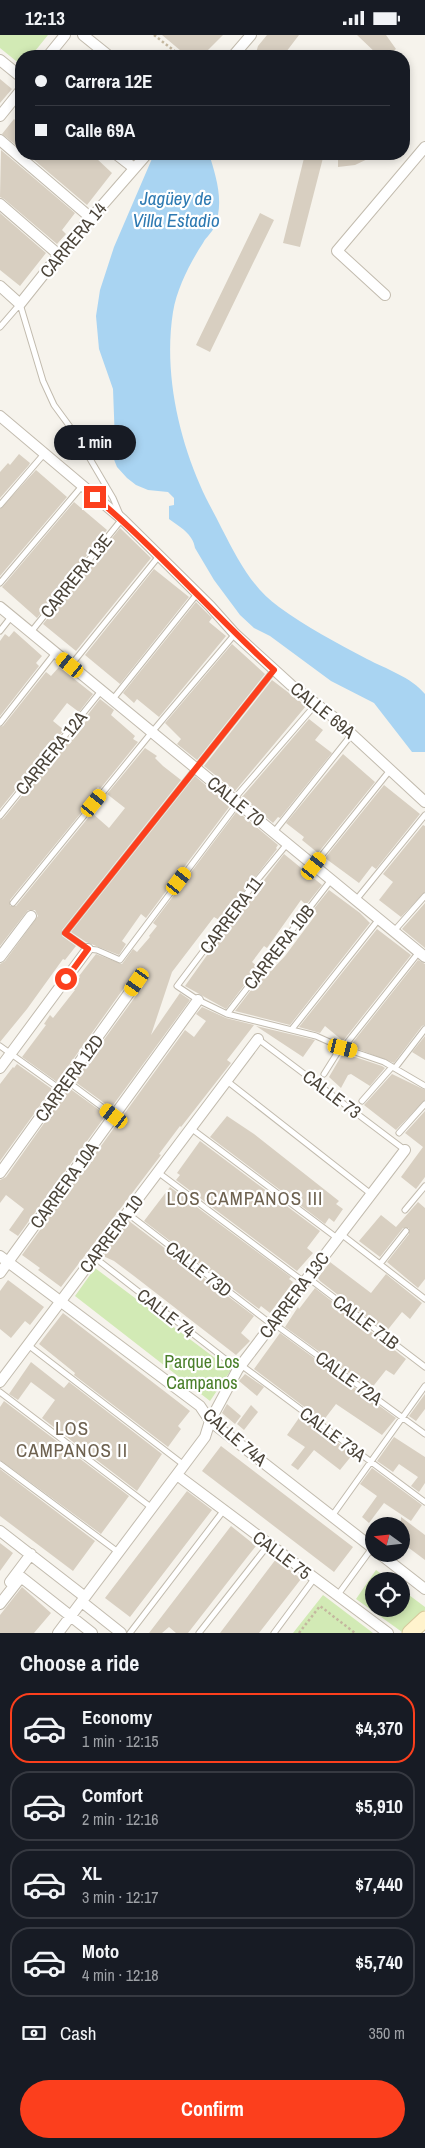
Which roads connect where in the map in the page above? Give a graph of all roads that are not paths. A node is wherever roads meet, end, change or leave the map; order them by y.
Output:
1 (65, 35) edge
2 (83, 35) edge
3 (251, 35) edge
4 (53, 50) edge
5 (102, 50) edge
6 (238, 50) edge
7 (0, 60) edge
8 (15, 72) edge
9 (15, 97) edge
10 (0, 116) edge
11 (0, 140) edge
12 (425, 147) edge
13 (15, 153) edge
14 (23, 160) edge
15 (124, 160) edge
16 (141, 160) edge
17 (134, 168) junction
18 (0, 204) edge
19 (91, 218) junction
20 (59, 255) junction
21 (0, 286) edge
22 (385, 295) dead end
23 (20, 304) junction
24 (0, 327) edge
25 (0, 417) edge
26 (44, 454) junction
27 (82, 486) junction
28 (0, 505) edge
29 (122, 519) junction
30 (159, 556) junction
31 (0, 583) edge
32 (197, 594) junction
33 (0, 607) edge
34 (11, 617) junction
35 (0, 631) edge
36 (30, 632) junction
37 (235, 634) junction
38 (55, 653) junction
39 (70, 665) junction
40 (274, 670) junction
41 (101, 691) junction
42 (112, 700) junction
43 (316, 704) junction
44 (0, 723) edge
45 (152, 732) junction
46 (352, 733) junction
47 (195, 768) junction
48 (391, 769) junction
49 (236, 801) junction
50 (425, 802) edge
51 (425, 815) edge
52 (0, 816) edge
53 (274, 833) junction
54 (287, 844) junction
55 (314, 866) junction
56 (331, 880) junction
57 (425, 896) edge
58 (355, 900) junction
59 (13, 903) dead end
60 (31, 916) dead end
61 (379, 919) junction
62 (394, 932) junction
63 (88, 949) junction
64 (422, 954) edge
65 (0, 957) edge
66 (137, 982) dead end
67 (198, 999) junction
68 (227, 1014) junction
69 (292, 1029) junction
70 (425, 1029) edge
71 (258, 1039) joint
72 (0, 1046) edge
73 (342, 1048) junction
74 (10, 1054) junction
75 (394, 1067) junction
76 (0, 1068) edge
77 (324, 1074) dead end
78 (67, 1081) junction
79 (227, 1081) junction
80 (425, 1086) edge
81 (60, 1089) junction
82 (362, 1101) dead end
83 (425, 1104) edge
84 (114, 1116) junction
85 (192, 1129) junction
86 (399, 1133) dead end
87 (406, 1150) joint
88 (0, 1173) edge
89 (159, 1173) junction
90 (425, 1186) edge
91 (371, 1194) junction
92 (405, 1210) dead end
93 (127, 1213) junction
94 (406, 1231) dead end
95 (339, 1236) junction
96 (94, 1256) junction
97 (4, 1259) edge
98 (380, 1264) junction
99 (0, 1273) edge
100 (306, 1280) junction
101 (424, 1297) edge
102 (61, 1300) junction
103 (272, 1323) junction
104 (28, 1345) junction
105 (239, 1367) junction
106 (425, 1367) edge
107 (0, 1382) edge
108 (425, 1386) edge
109 (0, 1392) edge
110 (402, 1417) junction
111 (210, 1421) junction
112 (425, 1434) edge
113 (370, 1461) junction
114 (0, 1464) edge
115 (184, 1465) junction
116 (177, 1475) junction
117 (425, 1502) edge
118 (152, 1508) junction
119 (224, 1510) junction
120 (332, 1516) junction
121 (0, 1531) edge
122 (365, 1542) edge
123 (269, 1544) junction
124 (118, 1552) junction
125 (31, 1554) junction
126 (365, 1562) edge
127 (392, 1563) edge
128 (314, 1579) junction
129 (425, 1589) edge
130 (0, 1595) edge
131 (337, 1596) junction
132 (83, 1599) junction
133 (0, 1604) edge
134 (70, 1616) junction
135 (425, 1619) edge
136 (58, 1633) edge
137 (92, 1633) edge
138 (121, 1633) edge
139 (130, 1633) edge
140 (199, 1633) edge
141 (274, 1633) edge
142 (388, 1633) edge
143 (410, 1633) edge

1 - 4 street
2 - 5 street
3 - 6 street
7 - 8 street
9 - 10 street
11 - 13 street
12 - 22 street
14 - 19 street
15 - 17 street
16 - 17 street, CARRERA 14
17 - 19 street, CARRERA 14
18 - 20 street
19 - 20 street, CARRERA 14
20 - 23 street, CARRERA 14
21 - 23 street
23 - 24 lane, CARRERA 14
23 - 29 lane
25 - 26 street, CALLE 69A
26 - 27 street, CALLE 69A
26 - 28 lane
27 - 29 street, CALLE 69A
27 - 31 lane
29 - 30 street, CALLE 69A
29 - 36 lane, CARRERA 13E
30 - 32 street, CALLE 69A
30 - 39 lane
32 - 37 street, CALLE 69A
32 - 42 lane
33 - 34 street, CALLE 70
34 - 35 lane
34 - 36 street, CALLE 70
36 - 38 street, CALLE 70
37 - 40 street, CALLE 69A
37 - 45 lane
38 - 39 street, CALLE 70
38 - 44 lane
39 - 41 street, CALLE 70
40 - 43 street, CALLE 69A
40 - 47 lane
41 - 42 street, CALLE 70
41 - 52 lane, CARRERA 12A
42 - 45 street, CALLE 70
43 - 46 street, CALLE 69A
43 - 49 lane
45 - 47 street, CALLE 70
45 - 59 lane
46 - 48 street, CALLE 69A
46 - 53 lane
47 - 49 street, CALLE 70
47 - 63 lane
48 - 50 street, CALLE 69A
48 - 55 lane
49 - 53 street, CALLE 70
49 - 63 lane
51 - 58 lane
53 - 54 street, CALLE 70
54 - 55 street, CALLE 70
54 - 67 lane, CARRERA 11
55 - 56 street, CALLE 70
56 - 58 street, CALLE 70
56 - 68 lane, CARRERA 10B
57 - 62 lane
58 - 61 street, CALLE 70
60 - 65 street
61 - 62 street, CALLE 70
61 - 69 lane
62 - 64 street, CALLE 70
63 - 74 street
64 - 73 lane
66 - 78 street, CARRERA 12D
67 - 68 lane
67 - 84 street, CARRERA 10A
68 - 69 lane
69 - 73 lane
70 - 75 lane
71 - 79 street, CARRERA 10
71 - 87 lane, CALLE 73
72 - 74 lane
73 - 75 lane
73 - 77 lane
74 - 76 street
74 - 81 lane
75 - 80 lane
75 - 82 lane
78 - 81 street, CARRERA 12D
78 - 84 lane
79 - 85 street, CARRERA 10
79 - 91 lane
81 - 88 street, CARRERA 12D
83 - 86 lane
84 - 97 street, CARRERA 10A
85 - 89 street, CARRERA 10
85 - 95 lane
87 - 91 street, CARRERA 13C
89 - 93 street, CARRERA 10
89 - 100 lane, CALLE 71B
90 - 92 lane
91 - 95 street, CARRERA 13C
93 - 96 street, CARRERA 10
93 - 103 lane, CALLE 73D
94 - 98 lane
95 - 98 lane
95 - 100 street, CARRERA 13C
96 - 102 street, CARRERA 10
96 - 105 lane, CALLE 74
97 - 99 street, CARRERA 10A
97 - 102 street, CALLE 74A
98 - 101 lane
100 - 103 street, CARRERA 13C
100 - 106 lane, CALLE 71B
102 - 104 street, CARRERA 10
102 - 111 street, CALLE 74A
103 - 105 street, CARRERA 13C
103 - 110 lane, CALLE 72A
104 - 107 street, CARRERA 10
104 - 115 lane
105 - 111 street, CARRERA 13C
105 - 113 lane, CALLE 73A
108 - 110 lane
109 - 118 lane
110 - 112 lane, CALLE 72A
110 - 113 lane
111 - 115 street, CARRERA 13C
111 - 120 street, CALLE 74A
113 - 117 lane, CALLE 73A
113 - 120 lane
114 - 124 lane
115 - 116 street, CARRERA 13C
116 - 118 street, CARRERA 13C
116 - 119 street, CALLE 75
118 - 124 street, CARRERA 13C
119 - 123 street, CALLE 75
119 - 139 lane
120 - 122 street, CALLE 74A
121 - 125 street
123 - 128 street, CALLE 75
123 - 140 lane
124 - 132 street, CARRERA 13C
125 - 130 street
125 - 132 street
126 - 131 lane
127 - 129 street, CALLE 74A
128 - 131 street, CALLE 75
128 - 141 lane
131 - 142 street, CALLE 75
132 - 134 street, CARRERA 13C
132 - 138 street
133 - 134 street
134 - 136 street, CARRERA 13C
134 - 137 street
135 - 143 street

